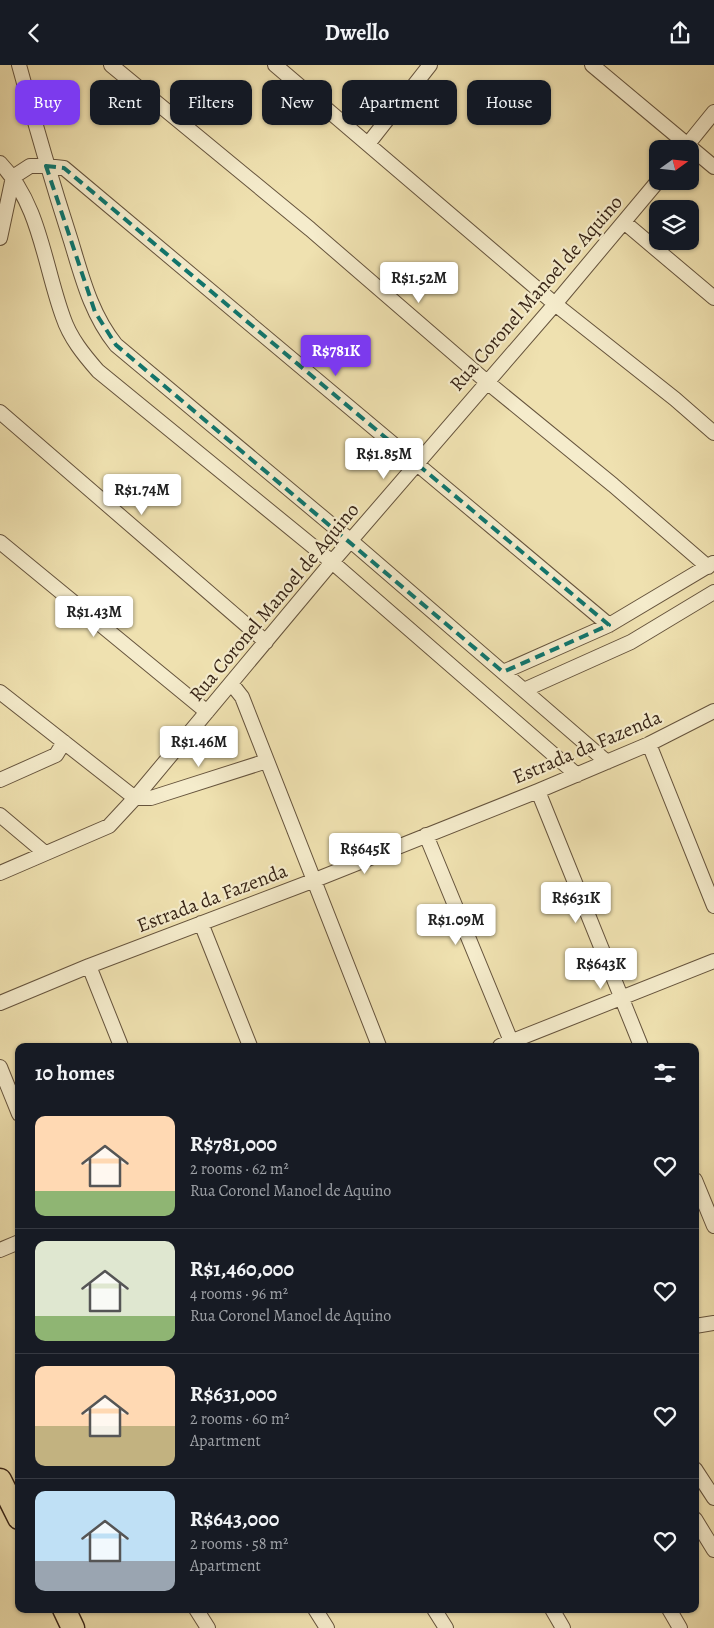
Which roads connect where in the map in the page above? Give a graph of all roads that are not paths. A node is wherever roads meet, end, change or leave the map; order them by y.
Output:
1 (19, 65) edge
2 (111, 65) edge
3 (274, 65) edge
4 (430, 65) edge
5 (592, 65) edge
6 (714, 112) edge
7 (678, 140) edge
8 (692, 140) edge
9 (368, 144) junction
10 (699, 156) edge
11 (0, 163) edge
12 (46, 165) junction
13 (714, 167) edge
14 (12, 177) junction
15 (651, 190) edge
16 (624, 222) junction
17 (0, 238) edge
18 (714, 298) edge
19 (555, 303) junction
20 (487, 381) junction
21 (0, 412) edge
22 (714, 433) edge
23 (417, 463) junction
24 (351, 541) junction
25 (0, 542) edge
26 (332, 562) junction
27 (711, 565) edge
28 (714, 592) edge
29 (609, 625) junction
30 (266, 642) junction
31 (503, 672) junction
32 (231, 683) junction
33 (524, 690) junction
34 (0, 692) edge
35 (714, 711) edge
36 (207, 712) junction
37 (64, 742) junction
38 (649, 744) junction
39 (267, 761) junction
40 (607, 762) junction
41 (577, 775) junction
42 (0, 781) edge
43 (538, 791) junction
44 (135, 798) junction
45 (0, 815) edge
46 (426, 835) junction
47 (45, 853) junction
48 (0, 873) edge
49 (315, 880) junction
50 (714, 906) edge
51 (201, 923) junction
52 (714, 961) edge
53 (89, 966) junction
54 (621, 997) junction
55 (0, 1003) edge
56 (120, 1043) edge
57 (249, 1043) edge
58 (378, 1043) edge
59 (507, 1043) edge
60 (513, 1043) edge
61 (640, 1043) edge
62 (0, 1067) edge
63 (15, 1104) edge
64 (699, 1187) edge
65 (711, 1212) edge
66 (699, 1216) edge
67 (714, 1226) edge
68 (15, 1244) edge
69 (0, 1250) edge
70 (714, 1323) edge
71 (699, 1325) edge
72 (699, 1475) edge
73 (9, 1488) edge
74 (714, 1498) edge
75 (15, 1506) edge
76 (699, 1526) edge
77 (714, 1550) edge
78 (66, 1613) edge
79 (199, 1613) edge
80 (318, 1613) edge
81 (437, 1613) edge
82 (554, 1613) edge
83 (671, 1613) edge
84 (73, 1628) edge
85 (208, 1628) edge
86 (327, 1628) edge
87 (446, 1628) edge
88 (563, 1628) edge
89 (680, 1628) edge

1 - 12 street
2 - 20 street
3 - 9 street
4 - 9 street
5 - 7 street
6 - 8 street
9 - 19 street
10 - 13 street
11 - 14 street
12 - 14 street
12 - 23 street
12 - 24 street
14 - 17 street
14 - 26 street
15 - 16 street, Rua Coronel Manoel de Aquino
16 - 18 street
16 - 19 street, Rua Coronel Manoel de Aquino
19 - 20 street, Rua Coronel Manoel de Aquino
19 - 22 street
20 - 23 street, Rua Coronel Manoel de Aquino
20 - 27 street
21 - 30 street
23 - 24 street, Rua Coronel Manoel de Aquino
23 - 29 street
24 - 26 street, Rua Coronel Manoel de Aquino
24 - 31 street
25 - 36 street
26 - 30 street, Rua Coronel Manoel de Aquino
26 - 41 street
27 - 29 street
28 - 33 street
29 - 31 street
30 - 32 street, Rua Coronel Manoel de Aquino
31 - 33 street
32 - 36 street, Rua Coronel Manoel de Aquino
32 - 39 street
33 - 40 street
34 - 37 street
35 - 38 street, Estrada da Fazenda
36 - 44 street, Rua Coronel Manoel de Aquino
37 - 42 street
37 - 44 street
38 - 40 street, Estrada da Fazenda
38 - 50 street
39 - 44 street
39 - 49 street
40 - 41 street, Estrada da Fazenda
41 - 43 street, Estrada da Fazenda
43 - 46 street, Estrada da Fazenda
43 - 54 street
44 - 47 street, Rua Coronel Manoel de Aquino
45 - 47 street
46 - 49 street, Estrada da Fazenda
46 - 59 street
47 - 48 street, Rua Coronel Manoel de Aquino
49 - 51 street, Estrada da Fazenda
49 - 58 street
51 - 53 street, Estrada da Fazenda
51 - 57 street
52 - 54 street
53 - 55 street, Estrada da Fazenda
53 - 56 street
54 - 60 street
54 - 61 street
62 - 63 street
64 - 65 street
65 - 66 street
65 - 67 street
68 - 69 street
70 - 71 street
72 - 74 street
73 - 75 main road
76 - 77 street
78 - 84 main road
79 - 85 street
80 - 86 street
81 - 87 street
82 - 88 street
83 - 89 street

